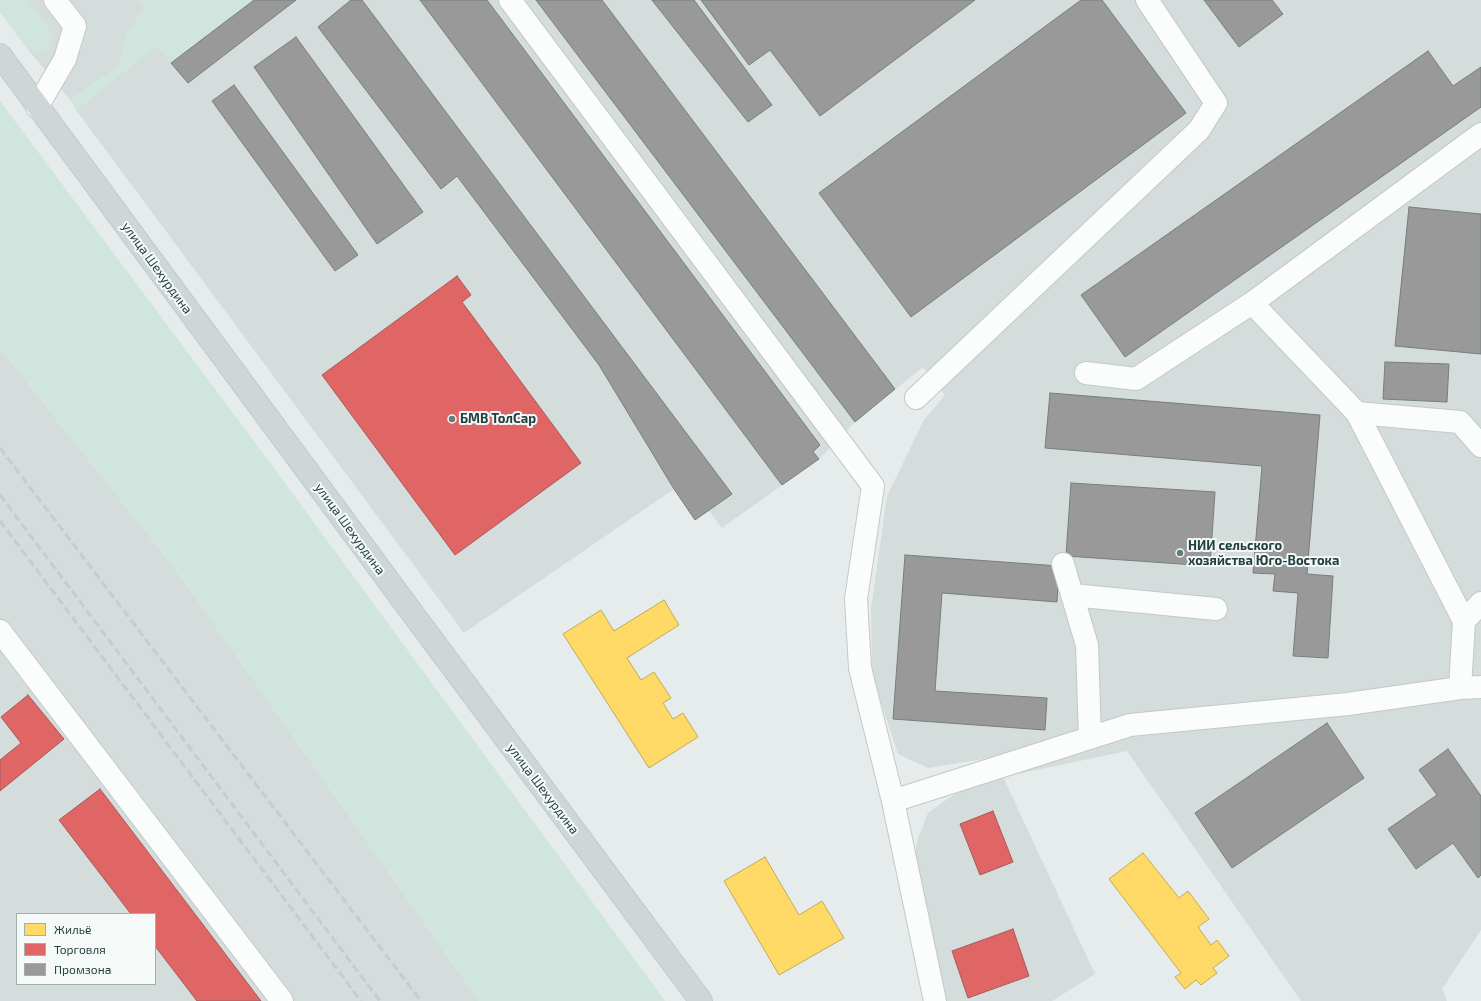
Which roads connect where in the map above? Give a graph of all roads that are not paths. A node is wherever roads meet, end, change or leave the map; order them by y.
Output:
1 (55, 0) edge
2 (510, 0) edge
3 (1147, 0) edge
4 (0, 55) edge
5 (37, 106) junction
6 (1481, 134) edge
7 (1252, 303) junction
8 (1086, 373) dead end
9 (916, 398) dead end
10 (1357, 412) junction
11 (1481, 446) edge
12 (1063, 564) dead end
13 (1072, 595) junction
14 (1481, 603) edge
15 (1216, 609) dead end
16 (1464, 621) junction
17 (0, 631) edge
18 (1470, 688) edge
19 (1090, 738) junction
20 (893, 801) junction
21 (282, 1001) edge
22 (701, 1001) edge
23 (935, 1001) edge

1 - 5 street
2 - 20 street
3 - 9 street
4 - 5 main road, улица Шехурдина
5 - 22 main road, улица Шехурдина
6 - 7 street
7 - 8 street
7 - 10 street
10 - 11 street
10 - 16 street
12 - 13 street
13 - 15 street
13 - 19 street
14 - 16 street
16 - 18 street
17 - 21 street
18 - 19 street
19 - 20 street
20 - 23 street

